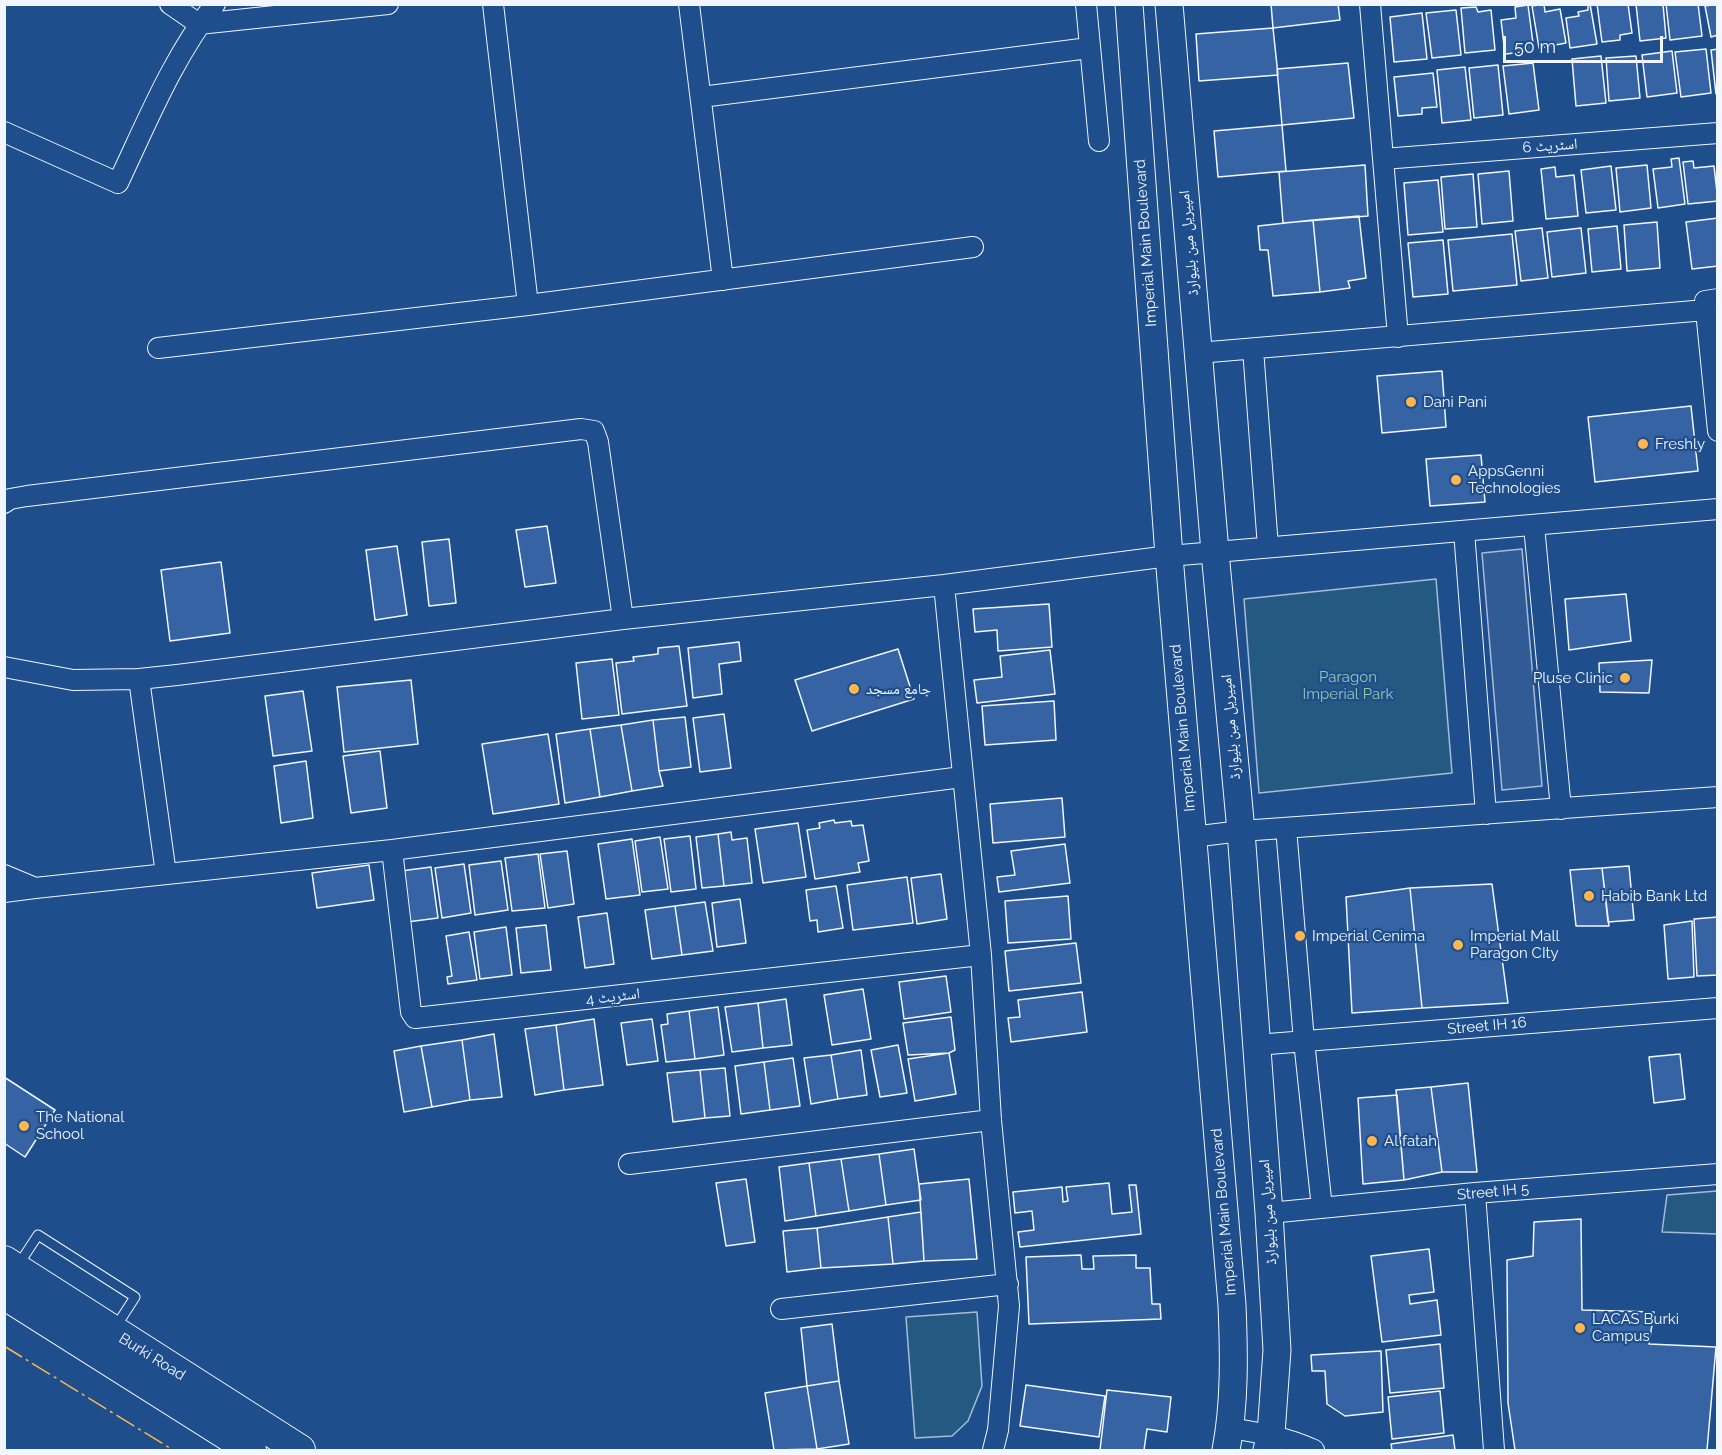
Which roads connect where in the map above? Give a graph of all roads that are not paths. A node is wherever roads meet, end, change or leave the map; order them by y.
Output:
1 (170, 4) edge
2 (215, 4) edge
3 (388, 4) edge
4 (493, 4) edge
5 (689, 4) edge
6 (1086, 4) edge
7 (1129, 4) edge
8 (1169, 4) edge
9 (1370, 4) edge
10 (199, 24) junction
11 (1089, 48) junction
12 (701, 97) junction
13 (4, 132) edge
14 (1718, 133) edge
15 (1099, 141) dead end
16 (1383, 159) junction
17 (973, 247) dead end
18 (723, 280) junction
19 (528, 305) junction
20 (1712, 305) edge
21 (1398, 337) junction
22 (158, 348) dead end
23 (1253, 349) junction
24 (1198, 353) junction
25 (1718, 431) edge
26 (4, 503) edge
27 (1718, 508) edge
28 (1534, 526) junction
29 (1464, 531) junction
30 (1268, 547) junction
31 (1215, 552) junction
32 (1169, 556) junction
33 (944, 585) junction
34 (623, 619) junction
35 (4, 667) edge
36 (139, 679) junction
37 (962, 777) junction
38 (1718, 797) edge
39 (1561, 809) junction
40 (1486, 814) junction
41 (1286, 828) junction
42 (1241, 831) junction
43 (1192, 837) junction
44 (392, 850) junction
45 (166, 874) junction
46 (4, 875) edge
47 (35, 888) junction
48 (4, 892) edge
49 (981, 955) junction
50 (1718, 1008) edge
51 (1304, 1041) junction
52 (1256, 1045) junction
53 (991, 1120) junction
54 (629, 1164) dead end
55 (1718, 1174) edge
56 (1475, 1193) junction
57 (1322, 1208) junction
58 (1269, 1213) junction
59 (8, 1275) edge
60 (1008, 1284) junction
61 (781, 1309) dead end
62 (112, 1332) junction
63 (1228, 1439) edge
64 (1269, 1442) edge
65 (251, 1450) edge
66 (300, 1450) edge
67 (993, 1450) edge
68 (1314, 1450) edge
69 (1494, 1450) edge

1 - 10 street
2 - 10 street
3 - 10 street
4 - 19 street
5 - 12 street
6 - 11 street
7 - 32 street, Imperial Main Boulevard
8 - 24 street, امپیریل مین بلیوارڈ
9 - 16 street
10 - 13 street
11 - 12 street
11 - 15 street
12 - 18 street
14 - 16 street, اسٹریٹ 6
16 - 21 street
17 - 18 street
18 - 19 street
19 - 22 street
20 - 21 street
20 - 25 street
21 - 23 street
23 - 24 street
23 - 30 street
24 - 31 street, امپیریل مین بلیوارڈ
26 - 34 street
27 - 28 street
28 - 29 street
28 - 39 street
29 - 30 street
29 - 40 street
30 - 31 street
31 - 32 street
31 - 42 street, امپیریل مین بلیوارڈ
32 - 33 street
32 - 43 street, Imperial Main Boulevard
33 - 34 street
33 - 37 street
34 - 36 street
35 - 36 street
36 - 45 street
37 - 44 street
37 - 49 street
38 - 39 street
39 - 40 street
40 - 41 street
41 - 42 street
41 - 51 street
42 - 43 street
42 - 52 street, امپیریل مین بلیوارڈ
43 - 63 street, Imperial Main Boulevard
44 - 45 street
44 - 49 street, اسٹریٹ 4
45 - 47 street
46 - 47 street
47 - 48 street
49 - 53 street
50 - 51 street, Street IH 16
51 - 52 street, Street IH 16
51 - 57 street
52 - 58 street, امپیریل مین بلیوارڈ
53 - 54 street
53 - 60 street
55 - 56 street, Street IH 5
56 - 57 street, Street IH 5
56 - 69 street
57 - 58 street, Street IH 5
58 - 64 street, امپیریل مین بلیوارڈ
59 - 62 main road, Burki Road
59 - 62 lane
59 - 65 main road, Burki Road
60 - 61 street
60 - 67 street
62 - 66 main road, Burki Road
63 - 64 street
64 - 68 street

